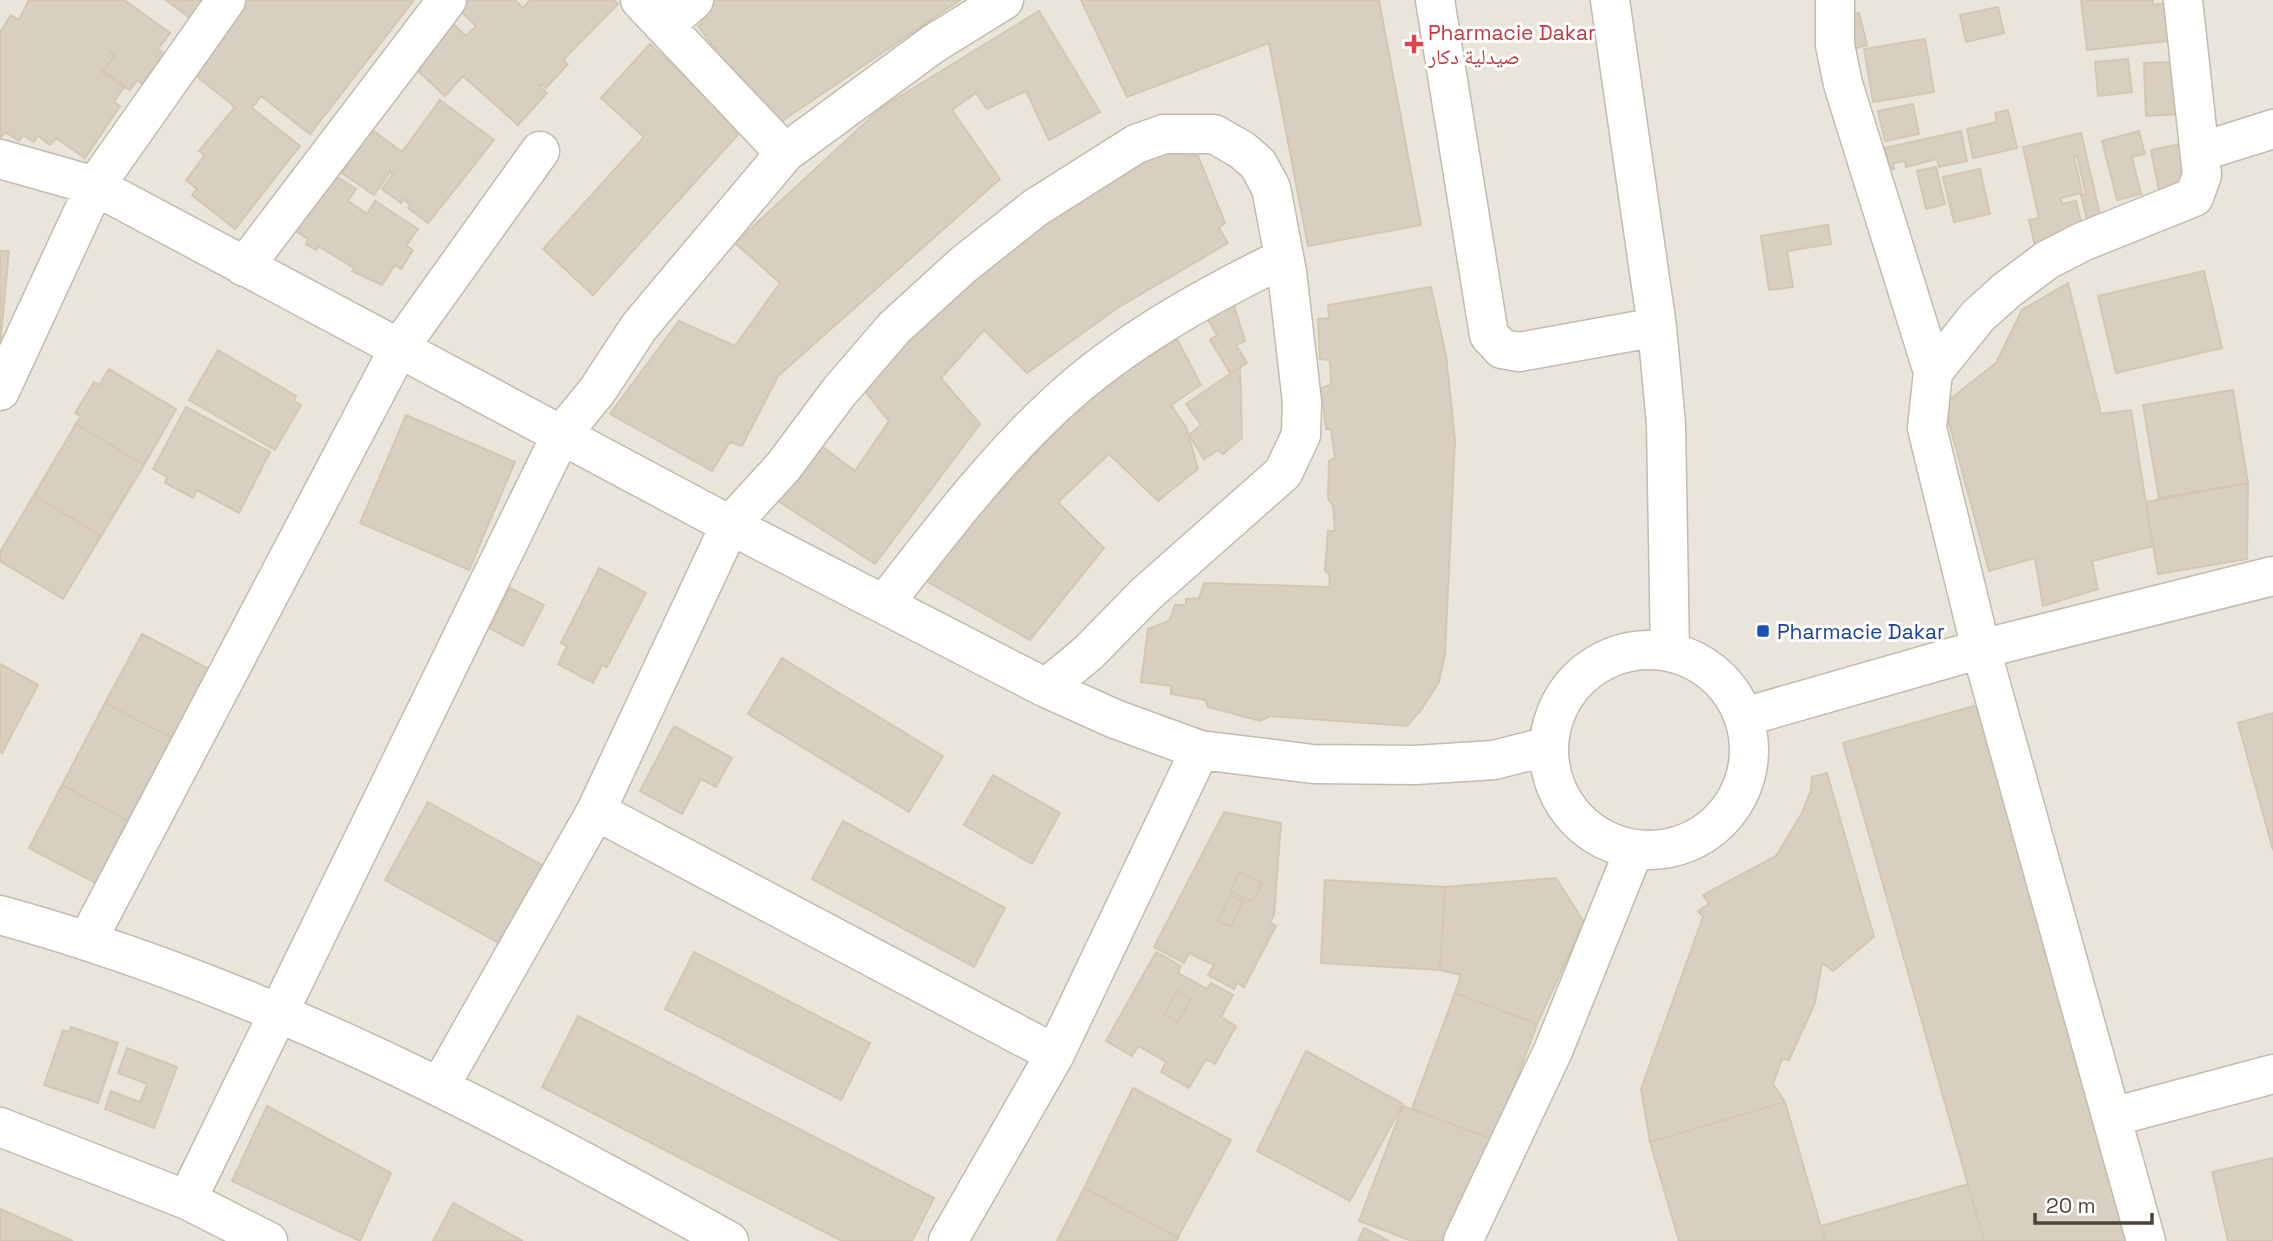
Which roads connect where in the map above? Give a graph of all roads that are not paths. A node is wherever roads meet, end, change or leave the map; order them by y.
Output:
1 (226, 0) edge
2 (447, 0) edge
3 (694, 0) edge
4 (1004, 0) edge
5 (1435, 0) edge
6 (1610, 0) edge
7 (1835, 0) edge
8 (2183, 0) edge
9 (652, 13) edge
10 (2273, 129) edge
11 (540, 150) dead end
12 (2200, 152) junction
13 (785, 153) junction
14 (0, 159) edge
15 (95, 186) junction
16 (1284, 258) junction
17 (244, 267) junction
18 (1657, 327) junction
19 (399, 348) junction
20 (1933, 372) junction
21 (0, 391) edge
22 (561, 435) junction
23 (730, 525) junction
24 (2273, 576) edge
25 (884, 604) junction
26 (1982, 649) junction
27 (1670, 652) junction
28 (1046, 688) junction
29 (1744, 717) junction
30 (1549, 746) junction
31 (1200, 750) junction
32 (596, 811) junction
33 (1634, 850) junction
34 (0, 915) edge
35 (88, 939) junction
36 (279, 1011) junction
37 (1055, 1054) junction
38 (2273, 1074) edge
39 (440, 1086) junction
40 (2112, 1117) junction
41 (0, 1127) edge
42 (187, 1200) junction
43 (686, 1231) edge
44 (268, 1241) edge
45 (729, 1241) edge
46 (948, 1241) edge
47 (1463, 1241) edge
48 (2146, 1241) edge

1 - 15 street
2 - 17 street
3 - 9 street
4 - 13 street
5 - 18 street
6 - 18 street
7 - 20 street
8 - 12 street
9 - 13 street
10 - 12 street
11 - 19 street
12 - 20 street
13 - 22 street
14 - 15 street
15 - 17 street
15 - 21 street
16 - 23 street
16 - 25 street
16 - 28 street
17 - 19 street
18 - 27 street
19 - 22 street
19 - 35 street
20 - 26 street
22 - 23 street
22 - 36 street
23 - 25 street
23 - 32 street
24 - 26 street
25 - 28 street
26 - 29 street
26 - 40 street
27 - 29 street
27 - 30 street
28 - 31 street
29 - 33 street
30 - 31 street
30 - 33 street
31 - 37 street
32 - 37 street
32 - 39 street
33 - 47 street
34 - 35 street
35 - 36 street
36 - 39 street
36 - 42 street
37 - 46 street
38 - 40 street
39 - 43 street
40 - 48 street
41 - 42 street
42 - 44 street
43 - 45 street

